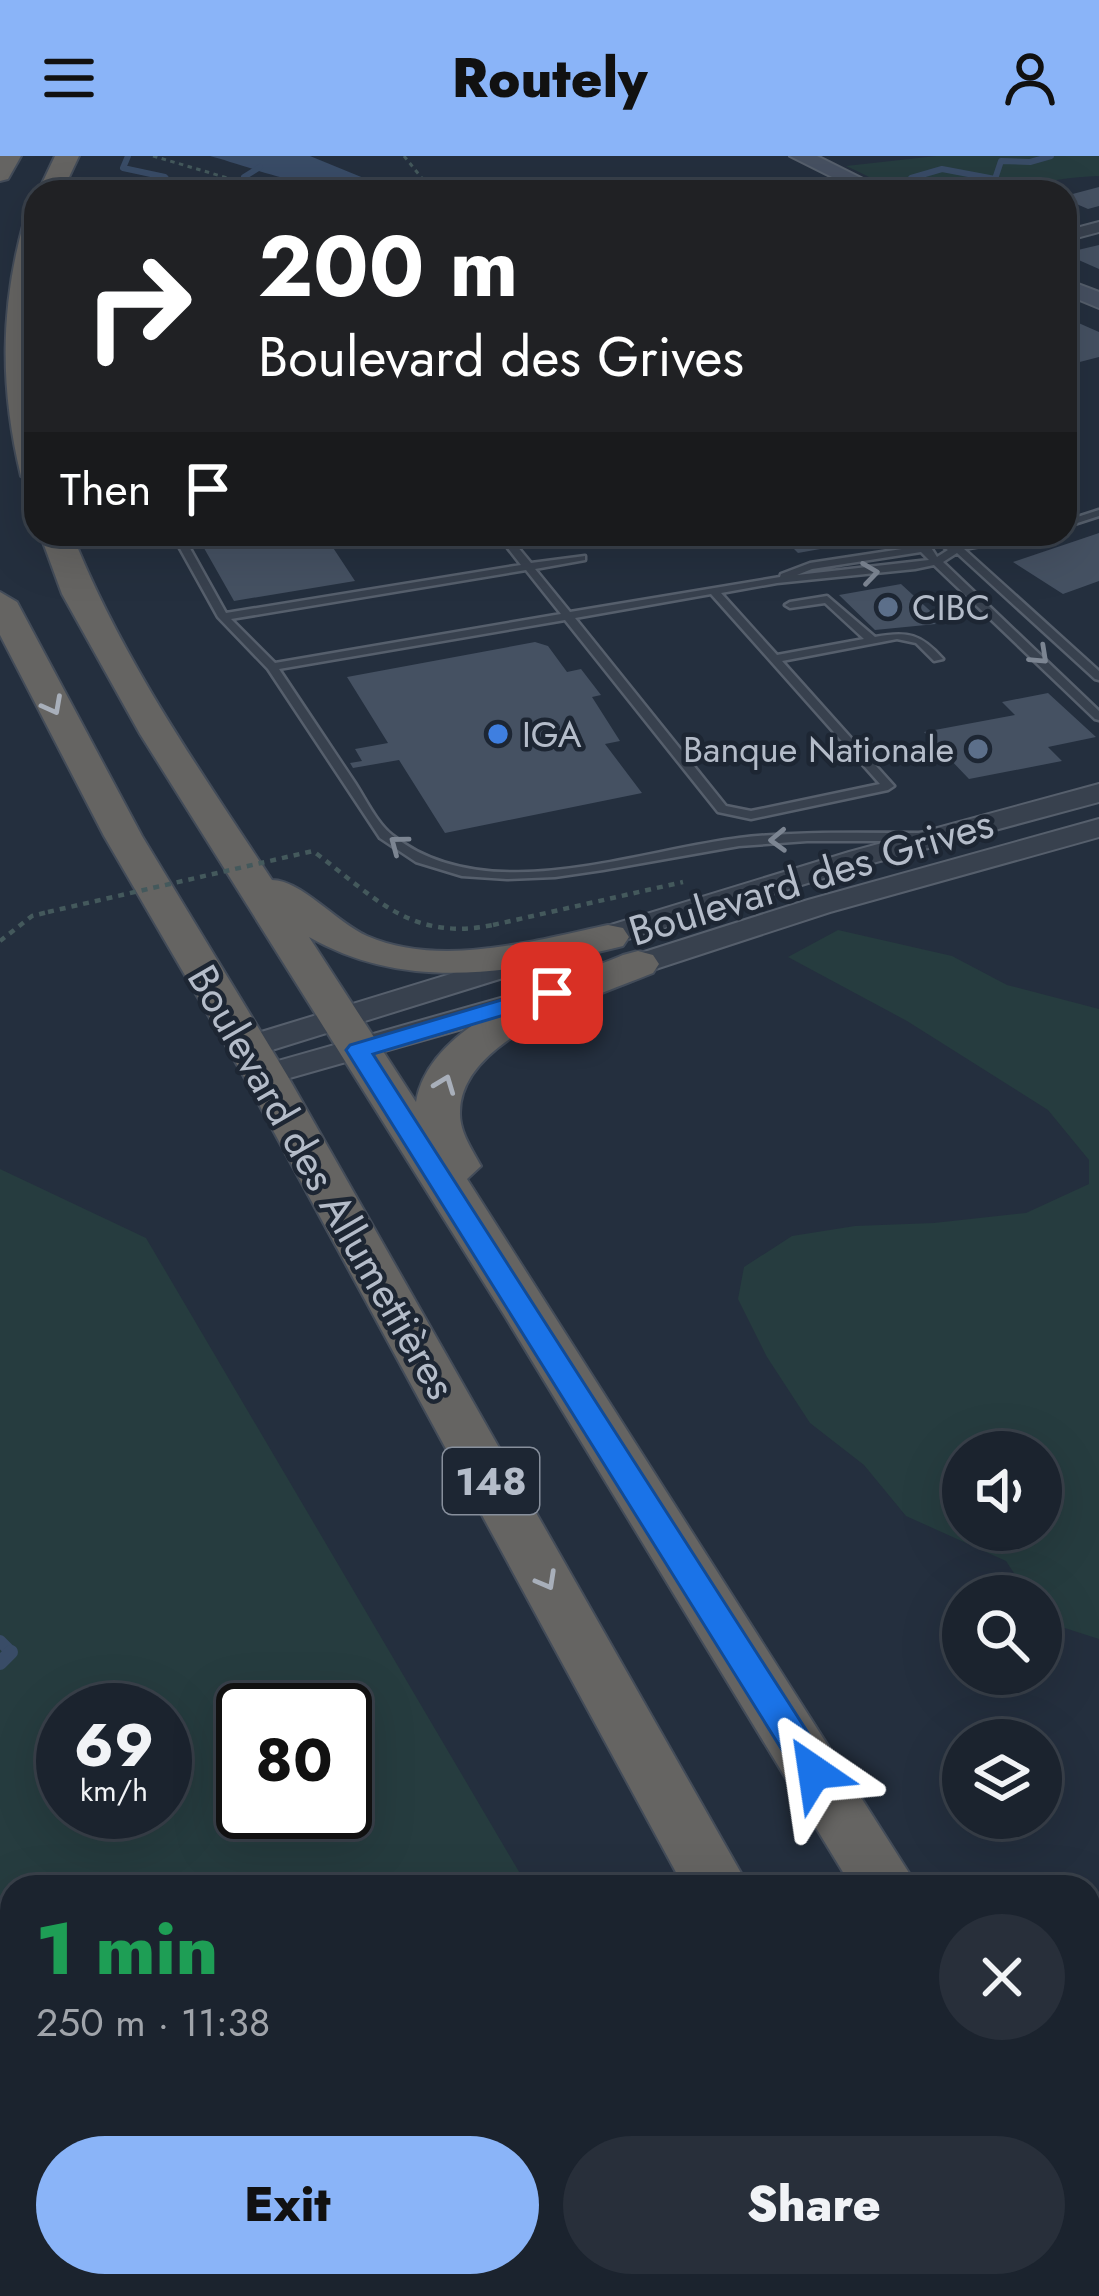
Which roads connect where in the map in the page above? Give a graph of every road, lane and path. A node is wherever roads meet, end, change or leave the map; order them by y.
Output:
1 (9, 156) edge
2 (154, 156) edge
3 (404, 156) edge
4 (800, 156) edge
5 (777, 162) dead end
6 (0, 174) edge
7 (235, 180) edge
8 (423, 180) edge
9 (817, 180) edge
10 (853, 180) edge
11 (24, 273) edge
12 (24, 426) edge
13 (61, 546) edge
14 (185, 546) edge
15 (512, 546) edge
16 (956, 546) edge
17 (968, 546) edge
18 (923, 548) junction
19 (958, 548) junction
20 (581, 558) dead end
21 (937, 561) junction
22 (528, 566) junction
23 (777, 580) junction
24 (713, 590) junction
25 (0, 602) edge
26 (790, 605) dead end
27 (223, 617) junction
28 (568, 617) junction
29 (873, 640) junction
30 (775, 659) junction
31 (938, 659) dead end
32 (272, 668) junction
33 (1099, 677) edge
34 (1099, 717) edge
35 (1099, 793) edge
36 (1099, 827) edge
37 (937, 837) junction
38 (231, 844) junction
39 (493, 925) dead end
40 (0, 941) edge
41 (623, 951) junction
42 (350, 1036) junction
43 (256, 1061) junction
44 (524, 1306) junction
45 (710, 1875) edge
46 (879, 1875) edge

1 - 6 highway
2 - 7 path
3 - 8 path
4 - 10 main road
5 - 9 main road
11 - 12 highway
13 - 38 highway, 148
14 - 27 lane
15 - 22 lane
16 - 19 lane
17 - 19 lane
18 - 19 lane
18 - 21 lane
18 - 23 lane
19 - 21 lane
19 - 33 lane
20 - 22 lane
23 -> 21 lane
21 -> 34 lane
22 - 27 lane
22 - 28 lane
23 - 24 lane
24 - 28 lane
24 - 30 lane
25 -> 43 highway, Boulevard des Allumettières / 148
26 - 29 lane
27 - 32 lane
28 - 30 lane
28 - 32 lane
29 - 30 lane
29 - 31 lane
37 -> 32 lane
35 - 37 street, Boulevard des Grives
36 - 41 street, Boulevard des Grives
37 - 41 street, Boulevard des Grives
38 - 41 highway
38 - 42 highway, 148
39 - 40 path, bridge
41 - 42 street, Boulevard des Grives
44 -> 41 highway
42 - 43 street, Boulevard des Grives
42 - 44 highway, 148
43 -> 45 highway, Boulevard des Allumettières / 148
44 - 46 highway, 148

